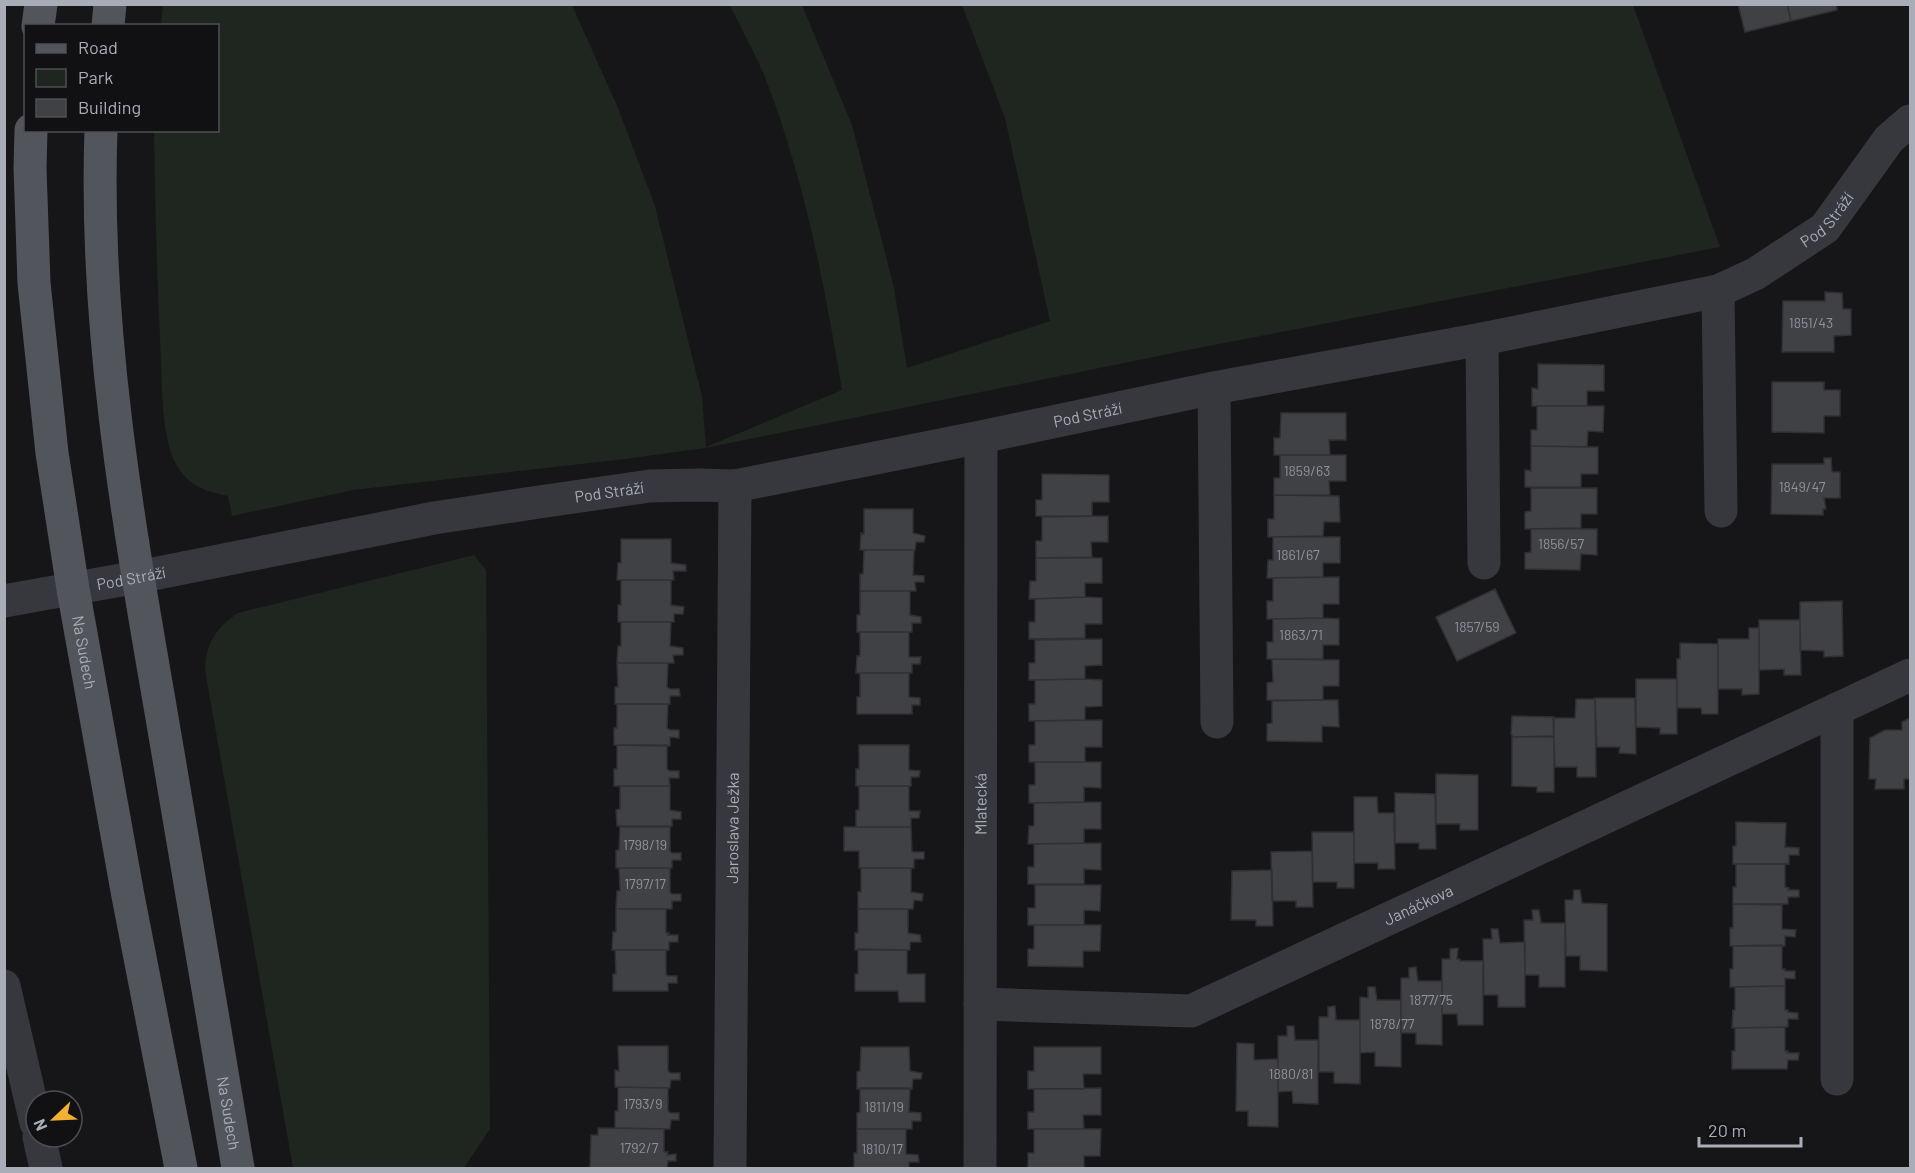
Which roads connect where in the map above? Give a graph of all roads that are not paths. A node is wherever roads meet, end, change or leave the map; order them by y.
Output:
1 (41, 4) edge
2 (110, 4) edge
3 (38, 24) edge
4 (108, 24) edge
5 (1911, 121) edge
6 (32, 132) edge
7 (101, 132) edge
8 (1718, 291) junction
9 (1482, 339) junction
10 (1214, 388) junction
11 (981, 437) junction
12 (735, 486) junction
13 (1721, 511) dead end
14 (1484, 562) dead end
15 (138, 577) junction
16 (73, 589) junction
17 (4, 601) edge
18 (1911, 675) edge
19 (1837, 710) junction
20 (1217, 722) dead end
21 (4, 986) edge
22 (980, 1004) junction
23 (1837, 1079) dead end
24 (28, 1089) edge
25 (42, 1149) edge
26 (46, 1168) edge
27 (181, 1168) edge
28 (238, 1168) edge
29 (730, 1168) edge
30 (980, 1168) edge

1 - 3 main road
2 - 4 main road
5 - 8 street, Pod Stráží
6 - 16 main road, Na Sudech
7 - 15 main road, Na Sudech
8 - 9 street, Pod Stráží
8 - 13 street
9 - 10 street, Pod Stráží
9 - 14 street
10 - 11 street, Pod Stráží
10 - 20 street
11 - 12 street, Pod Stráží
11 - 22 street, Mlatecká
12 - 15 street, Pod Stráží
12 - 29 street, Jaroslava Ježka
15 - 16 street, Pod Stráží
15 - 28 main road, Na Sudech
16 - 17 street, Pod Stráží
16 - 27 main road, Na Sudech
18 - 19 street, Janáčkova
19 - 22 street, Janáčkova
19 - 23 street
21 - 24 street
22 - 30 street, Mlatecká
25 - 26 street

